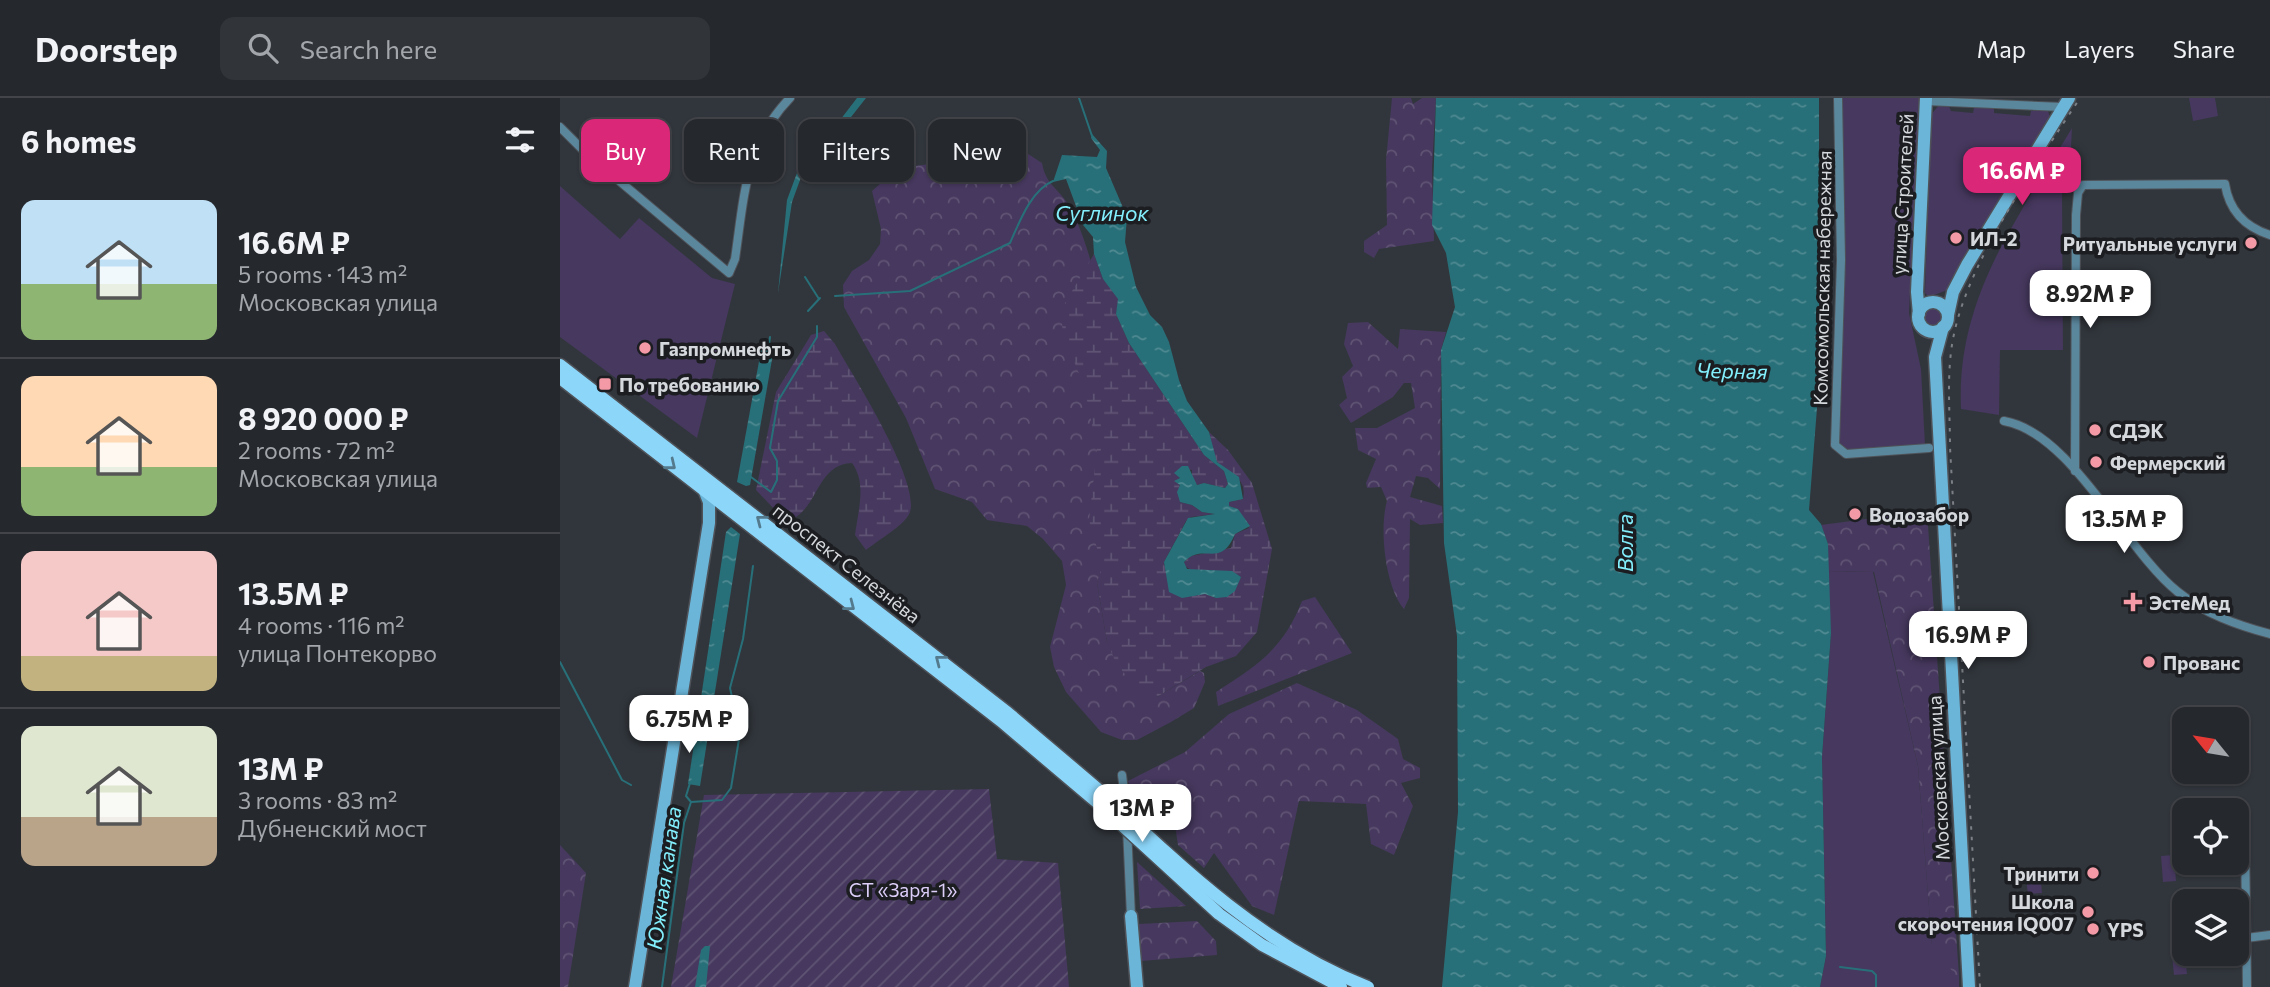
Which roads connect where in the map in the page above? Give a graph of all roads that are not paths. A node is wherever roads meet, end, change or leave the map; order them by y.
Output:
1 (790, 98) edge
2 (1838, 98) edge
3 (1926, 99) edge
4 (2066, 103) edge
5 (560, 127) edge
6 (2270, 235) edge
7 (1953, 292) junction
8 (1926, 312) junction
9 (1945, 321) junction
10 (1935, 357) junction
11 (560, 365) edge
12 (560, 377) edge
13 (2004, 421) dead end
14 (1929, 448) dead end
15 (2076, 471) junction
16 (705, 492) junction
17 (725, 509) junction
18 (709, 519) junction
19 (2270, 634) edge
20 (1122, 775) dead end
21 (1103, 800) junction
22 (1131, 916) joint
23 (2270, 935) edge
24 (2249, 938) edge
25 (2247, 966) edge
26 (635, 987) edge
27 (1138, 987) edge
28 (1341, 987) edge
29 (1368, 987) edge
30 (1969, 987) edge
31 (2247, 987) edge

1 - 5 street
2 - 14 street, Комсомольская набережная
3 - 4 street
3 - 8 main road, улица Строителей
4 - 7 main road
6 - 15 street
7 - 8 main road
7 - 9 main road
8 - 9 main road
8 - 9 main road
8 - 10 main road
9 - 10 main road
10 - 30 main road, Московская улица
21 -> 11 main road, проспект Селезнёва
12 -> 16 main road, проспект Селезнёва
13 - 15 street
15 - 19 street
16 - 17 main road, проспект Селезнёва
16 - 18 main road
17 - 18 main road
17 -> 21 main road, проспект Селезнёва
18 - 26 main road
20 - 22 street
21 - 28 main road, bridge
21 - 29 main road, bridge
22 - 27 main road
23 - 24 street
25 - 31 street

